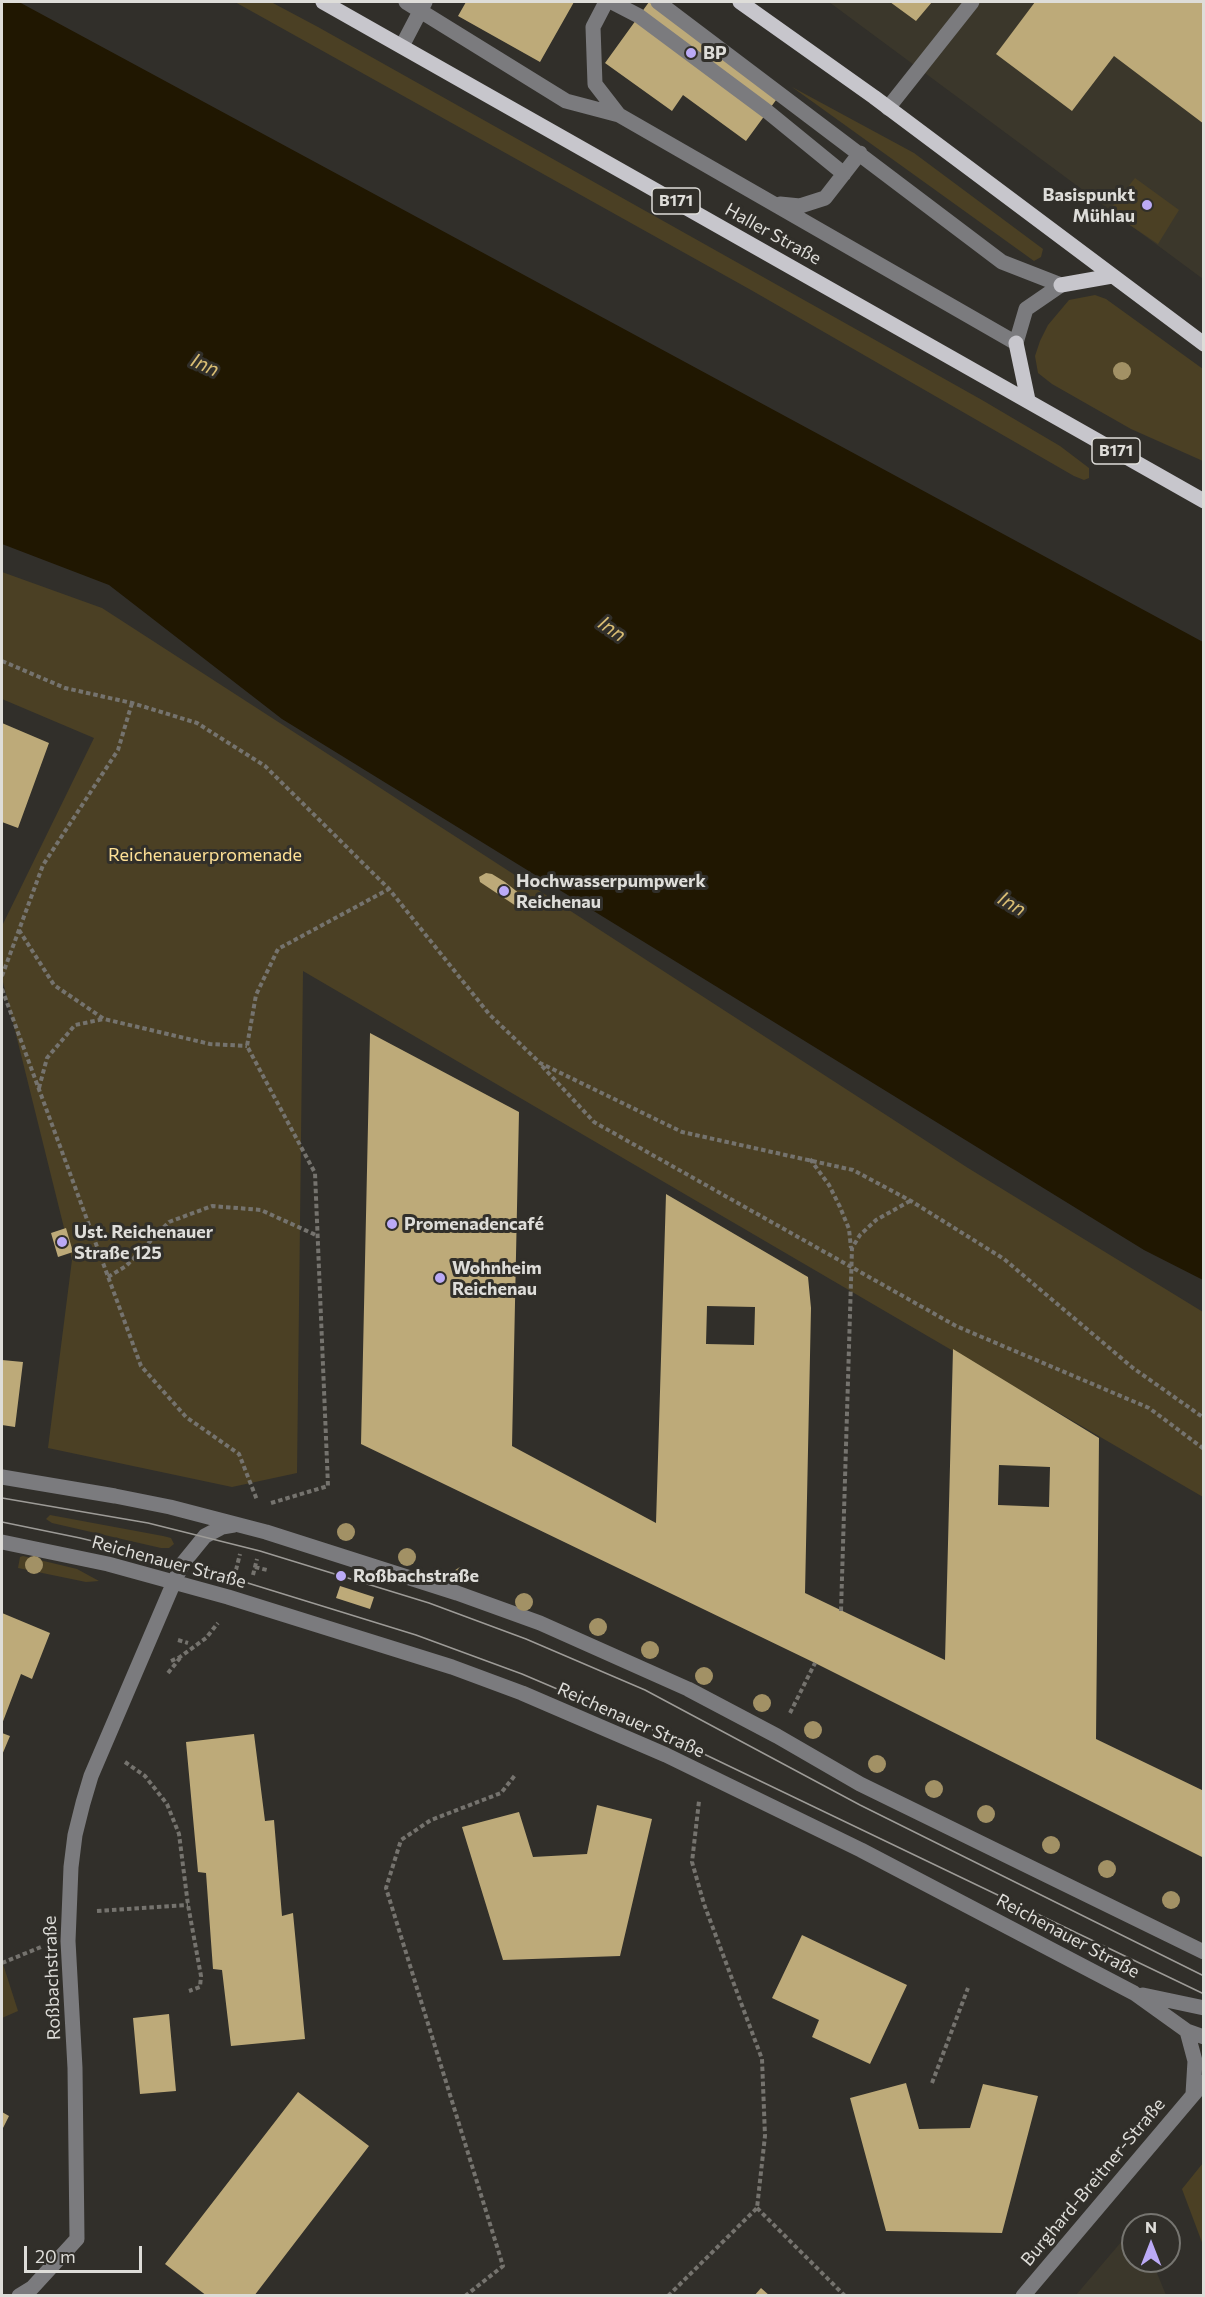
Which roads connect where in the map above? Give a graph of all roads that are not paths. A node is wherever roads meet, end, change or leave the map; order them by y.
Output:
1 (323, 2) edge
2 (406, 2) edge
3 (606, 2) edge
4 (612, 2) edge
5 (658, 2) edge
6 (740, 2) edge
7 (972, 2) edge
8 (423, 6) edge
9 (402, 46) junction
10 (888, 108) junction
11 (620, 115) junction
12 (860, 153) junction
13 (844, 174) junction
14 (774, 204) junction
15 (1112, 276) junction
16 (1061, 285) junction
17 (1016, 343) junction
18 (1203, 344) edge
19 (1028, 400) junction
20 (1203, 501) edge
21 (2, 1477) edge
22 (241, 1526) junction
23 (2, 1542) edge
24 (174, 1581) junction
25 (1203, 1952) edge
26 (1134, 1993) junction
27 (1203, 2008) edge
28 (1187, 2031) junction
29 (1203, 2037) edge
30 (1198, 2088) edge
31 (20, 2295) edge
32 (1023, 2295) edge

1 - 9 main road, Haller Straße / B171
2 - 8 street
3 - 11 street
4 - 13 street
5 - 12 street
6 - 10 main road
7 - 10 street
8 - 9 street
8 - 11 street
9 - 19 main road, Haller Straße / B171
10 - 15 main road
11 - 14 street
12 - 13 street
12 - 16 street
13 - 14 street
14 - 17 street
15 - 16 main road
15 - 18 main road
16 - 17 street
17 - 19 main road
19 - 20 main road, Haller Straße / B171
21 - 22 street
22 - 24 street, Roßbachstraße
22 - 25 street
23 - 24 street, Reichenauer Straße
24 - 26 street, Reichenauer Straße
24 - 31 street, Roßbachstraße
26 - 27 street
26 - 28 street, Reichenauer Straße
28 - 29 street, Reichenauer Straße
28 - 30 street, Burghard-Breitner-Straße
30 - 32 street, Burghard-Breitner-Straße

